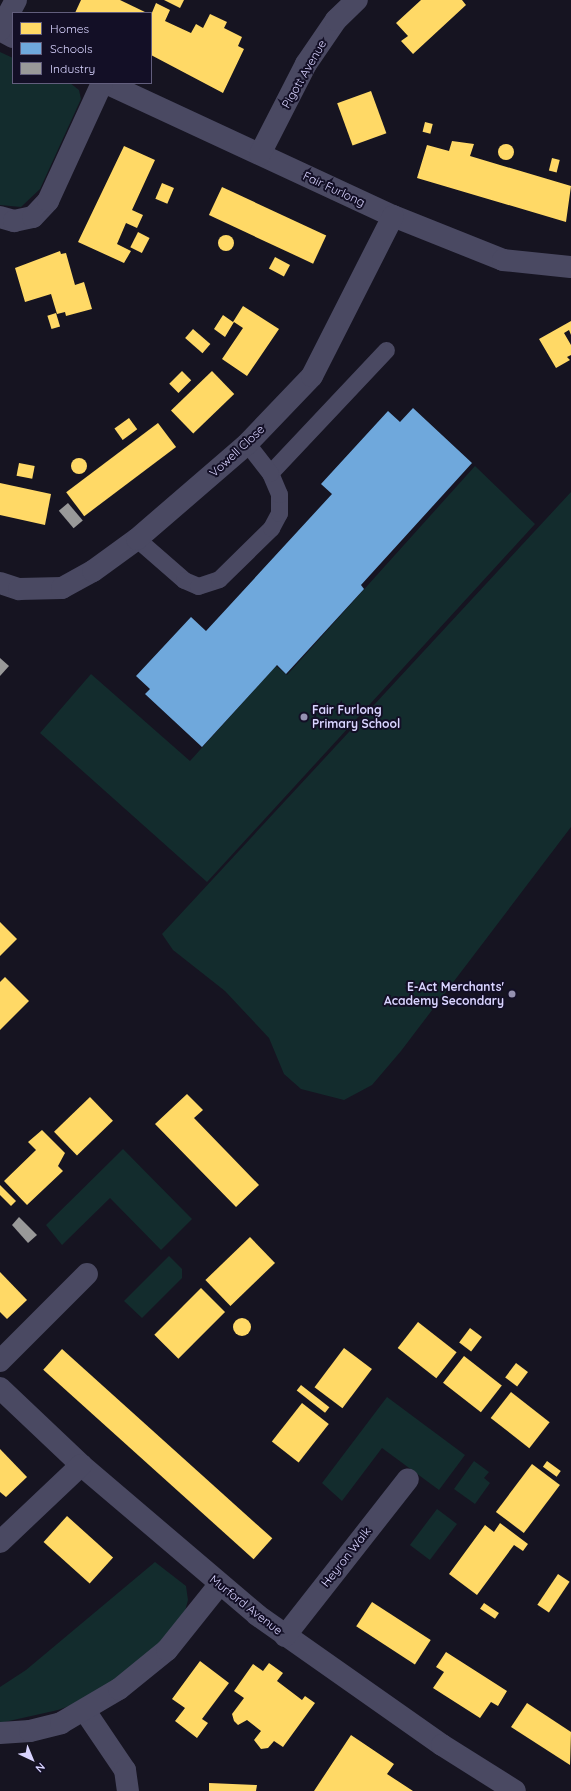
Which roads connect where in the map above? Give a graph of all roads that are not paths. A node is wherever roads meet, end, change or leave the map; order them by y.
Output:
1 (16, 0) edge
2 (357, 0) edge
3 (0, 30) edge
4 (12, 36) edge
5 (102, 84) edge
6 (108, 84) edge
7 (260, 154) junction
8 (394, 216) junction
9 (0, 217) edge
10 (571, 267) edge
11 (386, 350) dead end
12 (247, 444) junction
13 (270, 473) junction
14 (137, 539) junction
15 (0, 583) edge
16 (87, 1274) dead end
17 (0, 1361) edge
18 (0, 1388) edge
19 (81, 1465) junction
20 (408, 1479) dead end
21 (0, 1542) edge
22 (219, 1585) junction
23 (285, 1636) junction
24 (85, 1711) junction
25 (0, 1733) edge
26 (128, 1791) edge
27 (515, 1791) edge

1 - 3 street
2 - 7 street, Pigott Avenue
3 - 4 street
5 - 9 street
6 - 7 street, Fair Furlong
7 - 8 street, Fair Furlong
8 - 10 street, Fair Furlong
8 - 12 street, Vowell Close
11 - 13 lane
12 - 13 lane
12 - 14 street, Vowell Close
13 - 14 lane
14 - 15 street, Vowell Close
16 - 17 street
18 - 19 street, Murford Avenue
19 - 21 street
19 - 22 street, Murford Avenue
20 - 23 street, Heyron Walk
22 - 23 street, Murford Avenue
22 - 24 street
23 - 27 street, Murford Avenue
24 - 25 street
24 - 26 street

